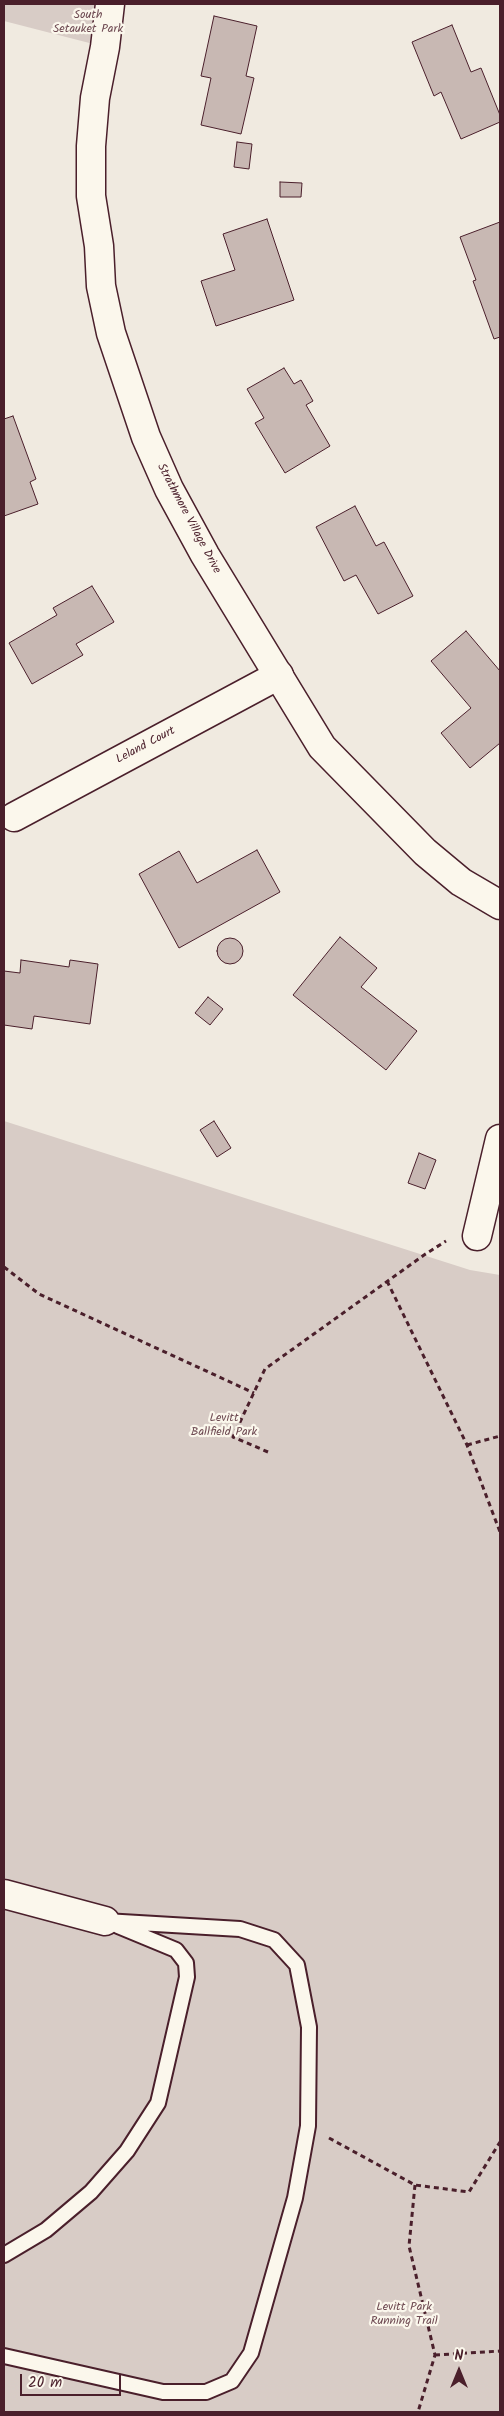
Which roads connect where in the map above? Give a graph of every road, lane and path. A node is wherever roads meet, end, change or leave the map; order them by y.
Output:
1 (110, 4) edge
2 (279, 675) junction
3 (14, 817) dead end
4 (500, 905) edge
5 (500, 1139) edge
6 (479, 1228) joint
7 (4, 1267) edge
8 (387, 1281) junction
9 (254, 1393) junction
10 (500, 1436) edge
11 (467, 1445) junction
12 (268, 1452) dead end
13 (500, 1532) edge
14 (4, 1894) edge
15 (106, 1921) junction
16 (308, 2126) junction
17 (500, 2142) edge
18 (415, 2185) junction
19 (4, 2255) edge
20 (500, 2352) edge
21 (435, 2355) junction
22 (4, 2356) edge
23 (418, 2412) edge

1 - 2 street, Strathmore Village Drive
2 - 3 street, Leland Court
2 - 4 street, Strathmore Village Drive
5 - 6 street
6 - 8 path
7 - 9 path
8 - 9 path
8 - 11 path
9 - 12 path
10 - 11 path
11 - 13 path
14 - 15 street
15 - 16 lane
15 - 19 lane
16 - 18 path
16 - 22 lane
17 - 18 path
18 - 21 path
20 - 21 path
21 - 23 path

